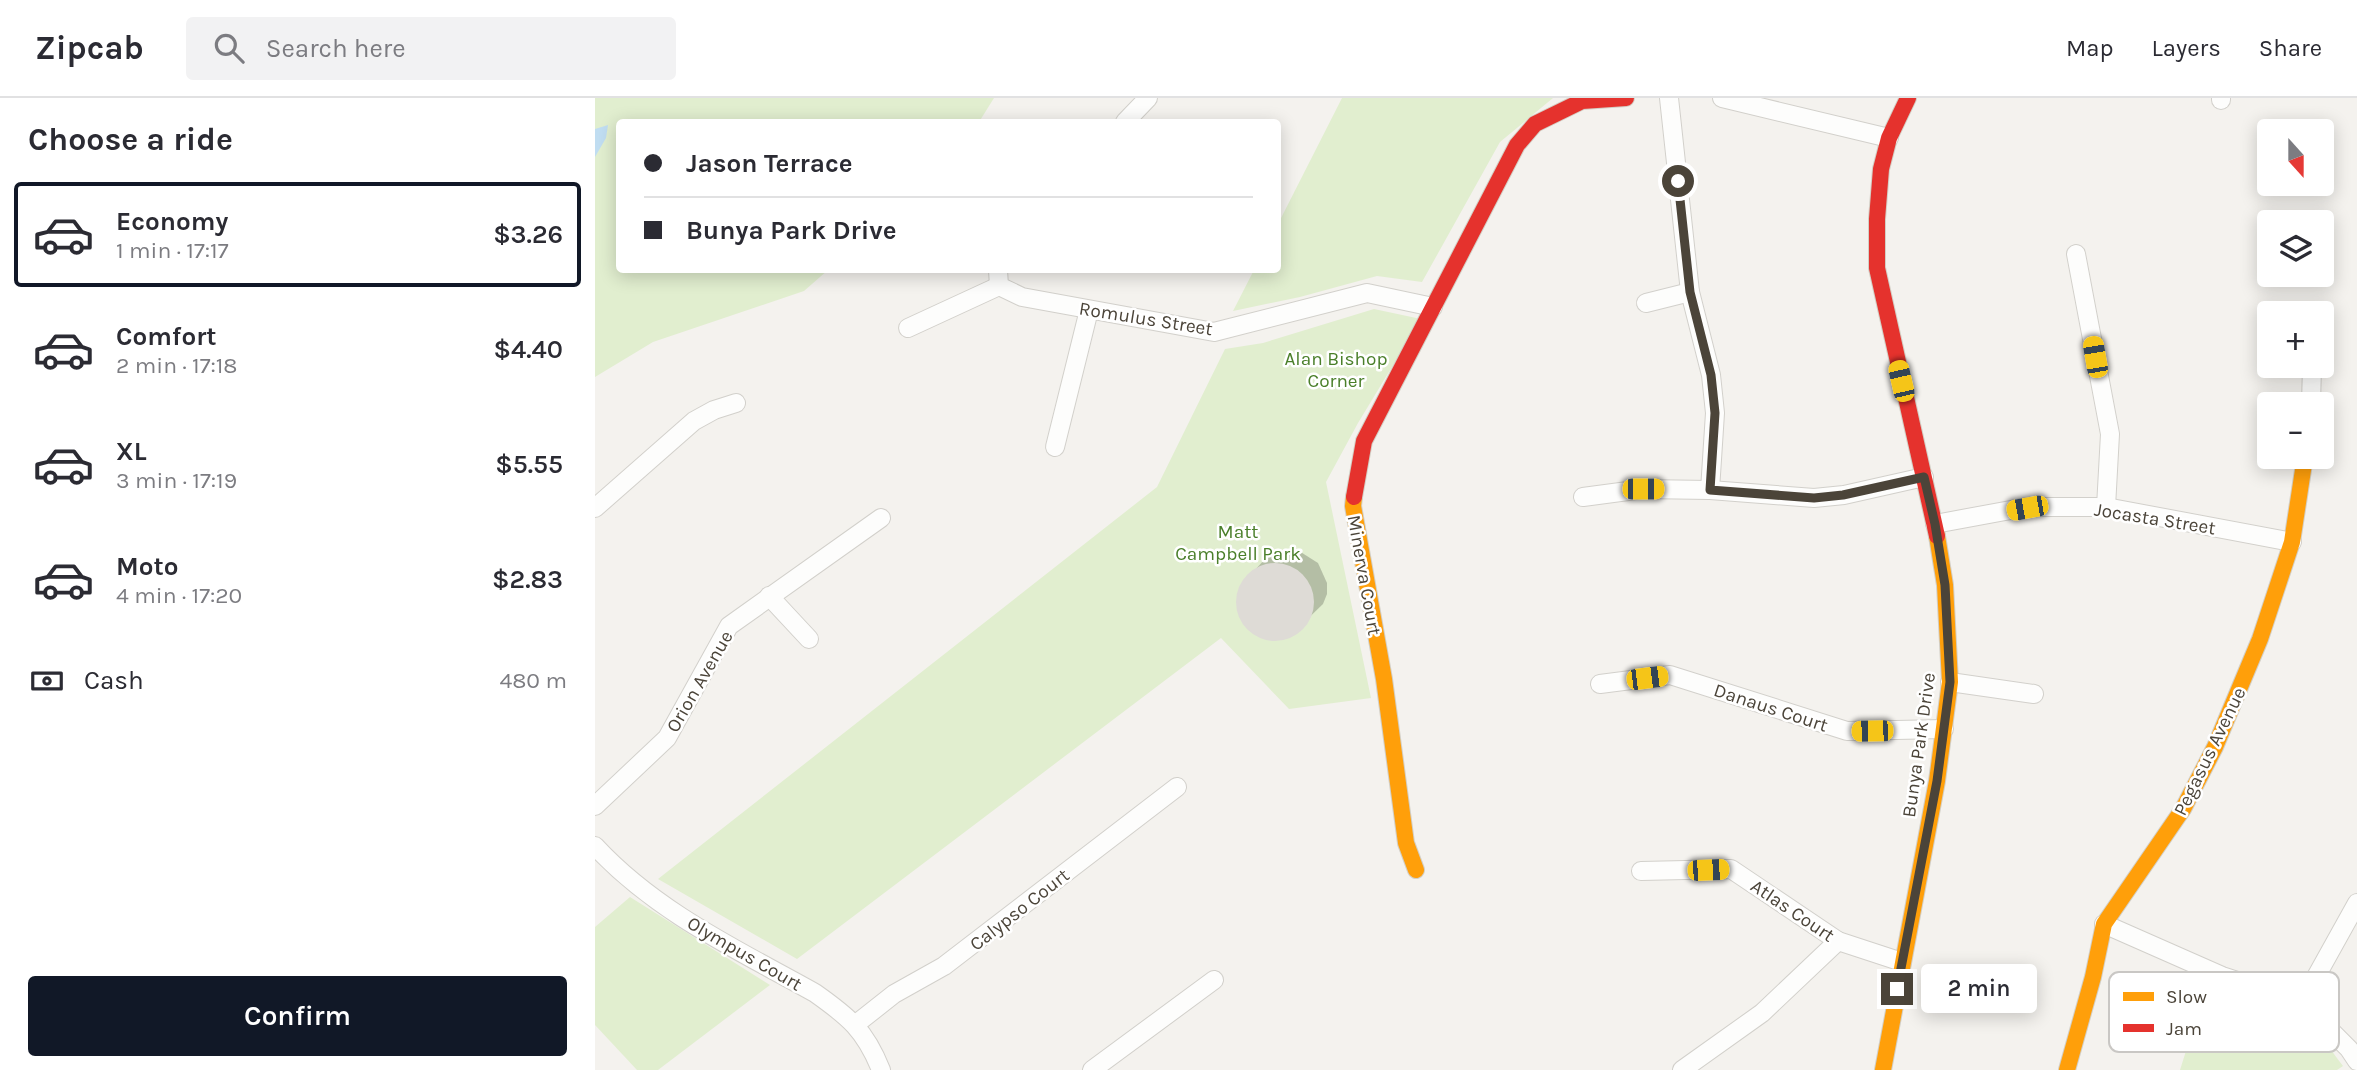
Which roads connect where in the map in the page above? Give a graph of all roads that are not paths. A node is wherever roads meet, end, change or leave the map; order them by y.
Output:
1 (1148, 98) edge
2 (1626, 98) edge
3 (1669, 98) edge
4 (1722, 98) edge
5 (1908, 98) edge
6 (1128, 119) edge
7 (1889, 138) junction
8 (2076, 254) dead end
9 (999, 278) edge
10 (1690, 292) junction
11 (1646, 303) dead end
12 (1433, 307) junction
13 (1089, 310) junction
14 (908, 328) dead end
15 (736, 403) dead end
16 (1055, 447) dead end
17 (2303, 469) edge
18 (1924, 477) junction
19 (1710, 490) junction
20 (1583, 497) dead end
21 (2106, 507) junction
22 (595, 508) edge
23 (881, 518) dead end
24 (1935, 524) junction
25 (2292, 542) junction
26 (769, 596) junction
27 (809, 639) dead end
28 (1950, 682) junction
29 (1600, 684) dead end
30 (2033, 694) dead end
31 (1944, 729) junction
32 (1177, 787) dead end
33 (595, 806) edge
34 (595, 846) edge
35 (1416, 870) dead end
36 (1641, 872) dead end
37 (2357, 903) edge
38 (2104, 924) junction
39 (1838, 942) junction
40 (1902, 962) junction
41 (2215, 972) edge
42 (2319, 972) edge
43 (1214, 980) dead end
44 (856, 1024) junction
45 (2339, 1039) edge
46 (2357, 1061) edge
47 (881, 1070) edge
48 (1092, 1070) edge
49 (1682, 1070) edge
50 (1882, 1070) edge
51 (2067, 1070) edge

1 - 6 street
2 - 12 street, Minerva Court
3 - 10 street
4 - 7 street
5 - 7 street, Bunya Park Drive
7 - 18 street, Bunya Park Drive
8 - 21 street
9 - 13 street, Romulus Street
9 - 14 street
10 - 11 street
10 - 19 street
12 - 13 street, Romulus Street
12 - 35 street, Minerva Court
13 - 16 street
15 - 22 street
17 - 25 street, Pegasus Avenue
18 - 19 street
18 - 24 street, Bunya Park Drive
19 - 20 street
21 - 24 street, Jocasta Street
21 - 25 street, Jocasta Street
23 - 26 street, Orion Avenue
24 - 28 street, Bunya Park Drive
25 - 38 street, Pegasus Avenue
26 - 27 street
26 - 33 street, Orion Avenue
28 - 30 street
28 - 31 street, Bunya Park Drive
29 - 31 street, Danaus Court
31 - 40 street, Bunya Park Drive
32 - 44 street, Calypso Court
34 - 44 street, Olympus Court
36 - 39 street, Atlas Court
37 - 42 street
38 - 41 street
38 - 51 street, Pegasus Avenue
39 - 40 street, Atlas Court
39 - 49 street
40 - 50 street, Bunya Park Drive
43 - 48 street
44 - 47 street, Olympus Court
45 - 46 street

